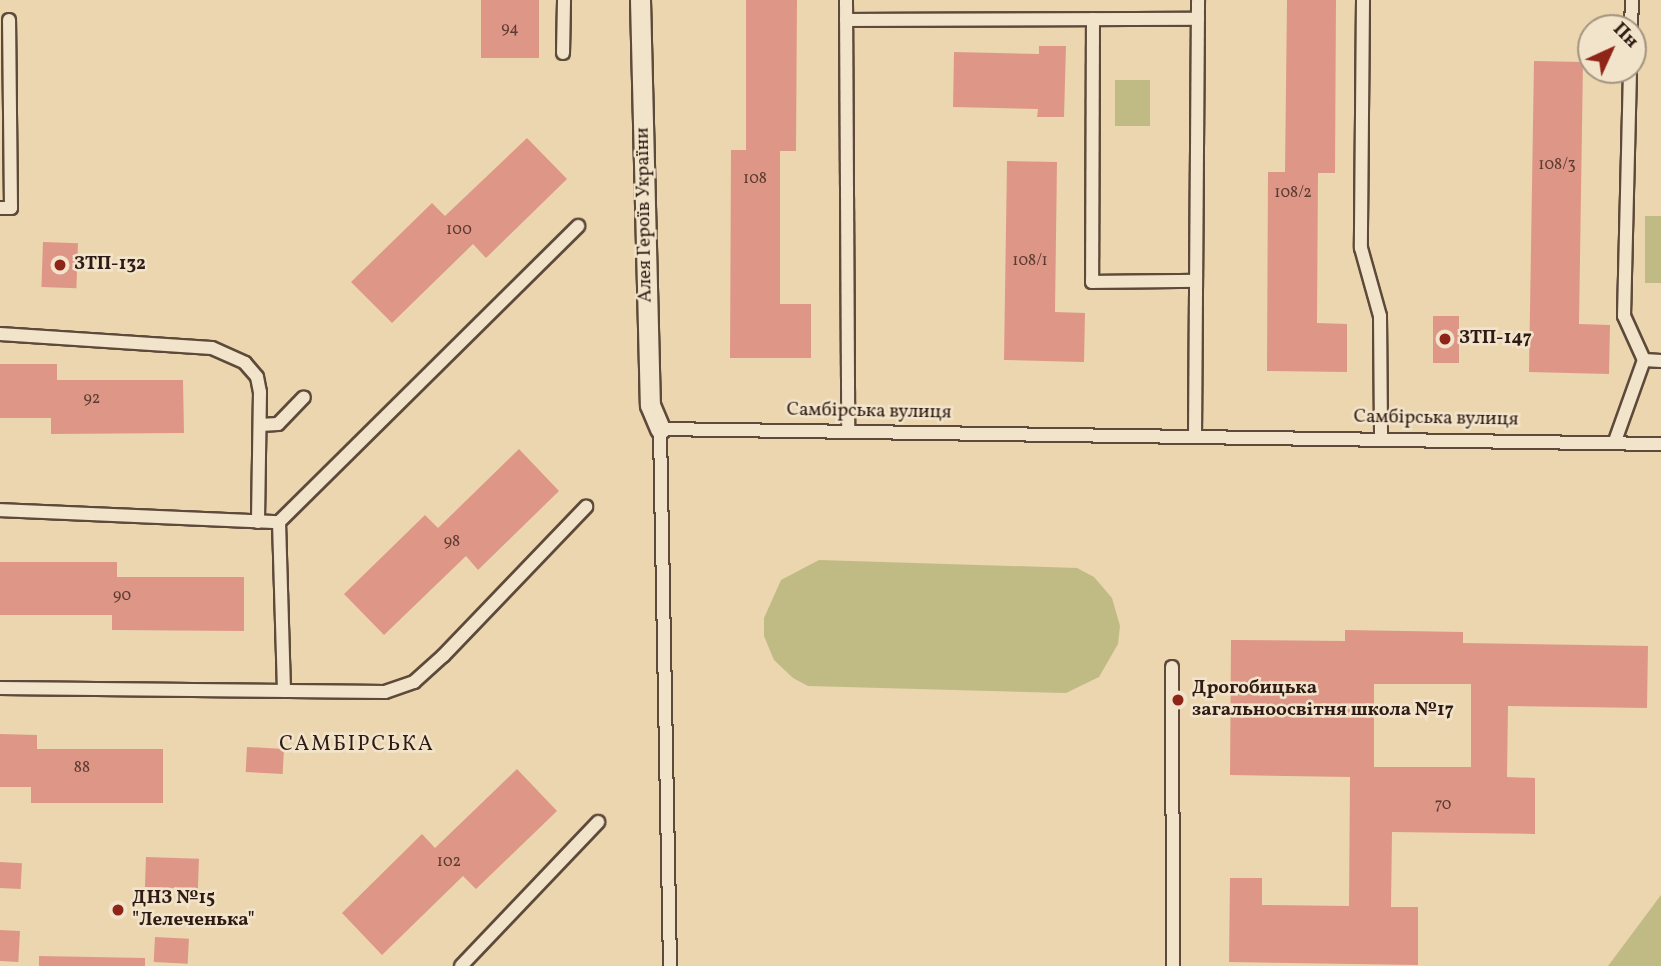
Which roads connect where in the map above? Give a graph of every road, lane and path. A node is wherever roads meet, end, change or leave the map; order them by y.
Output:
1 (564, 0) edge
2 (640, 0) edge
3 (846, 0) edge
4 (1198, 0) edge
5 (1363, 0) edge
6 (1093, 19) junction
7 (1198, 19) junction
8 (9, 20) dead end
9 (846, 20) junction
10 (563, 53) dead end
11 (1630, 84) edge
12 (0, 208) edge
13 (578, 226) dead end
14 (1196, 281) junction
15 (0, 334) edge
16 (1644, 360) junction
17 (1661, 361) edge
18 (304, 397) dead end
19 (260, 425) junction
20 (660, 429) junction
21 (848, 431) junction
22 (1195, 436) junction
23 (1381, 438) junction
24 (1615, 441) junction
25 (1661, 444) edge
26 (586, 507) dead end
27 (0, 510) edge
28 (258, 522) junction
29 (279, 522) junction
30 (1171, 667) dead end
31 (0, 688) edge
32 (284, 691) junction
33 (598, 822) dead end
34 (461, 966) edge
35 (670, 966) edge
36 (1173, 966) edge

1 - 10 lane
2 - 20 street, Алея Героїв України
3 - 9 lane
4 - 7 lane
5 - 23 lane
6 - 7 lane
6 - 9 lane
6 - 14 lane
7 - 14 lane
8 - 12 lane
9 - 21 lane
11 - 16 lane
13 - 29 lane
14 - 22 lane
15 - 19 lane
16 - 17 lane
16 - 24 lane
18 - 19 lane
19 - 28 lane
20 - 21 lane, Самбірська вулиця
20 - 35 lane
21 - 22 lane, Самбірська вулиця
22 - 23 lane, Самбірська вулиця
23 - 24 lane, Самбірська вулиця
24 - 25 lane, Самбірська вулиця
26 - 32 lane
27 - 28 lane
28 - 29 lane
29 - 32 lane
30 - 36 lane
31 - 32 lane
33 - 34 lane

